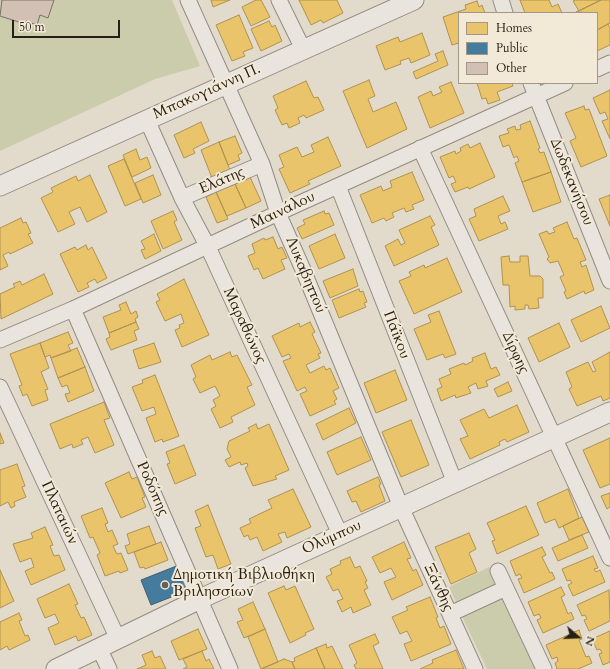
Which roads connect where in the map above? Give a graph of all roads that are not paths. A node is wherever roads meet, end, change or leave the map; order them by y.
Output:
1 (188, 0) edge
2 (279, 0) edge
3 (501, 0) edge
4 (403, 2) edge
5 (506, 12) edge
6 (303, 49) junction
7 (610, 63) edge
8 (598, 69) edge
9 (227, 83) junction
10 (561, 84) edge
11 (534, 90) edge
12 (147, 120) junction
13 (420, 148) junction
14 (262, 164) junction
15 (0, 186) edge
16 (338, 186) junction
17 (182, 198) junction
18 (278, 213) junction
19 (208, 247) junction
20 (606, 256) edge
21 (610, 281) edge
22 (73, 309) junction
23 (0, 340) edge
24 (0, 387) edge
25 (610, 412) edge
26 (554, 438) junction
27 (455, 483) junction
28 (401, 507) junction
29 (340, 534) junction
30 (610, 558) edge
31 (498, 571) dead end
32 (506, 588) junction
33 (200, 599) junction
34 (450, 614) junction
35 (118, 639) junction
36 (99, 648) junction
37 (56, 669) edge
38 (109, 669) edge
39 (230, 669) edge
40 (475, 669) edge
41 (544, 669) edge

1 - 9 street, Λυκαβηττού
2 - 6 street
3 - 5 street
4 - 6 street, Μπακογιάννη Π.
6 - 9 street, Μπακογιάννη Π.
7 - 8 street
9 - 12 street, Μπακογιάννη Π.
9 - 14 street, Λυκαβηττού
10 - 11 street, Μαινάλου
11 - 13 street, Μαινάλου
11 - 20 street, Δωδεκανήσου
12 - 15 street, Μπακογιάννη Π.
12 - 17 street, Μαραθώνος
13 - 16 street, Μαινάλου
13 - 26 street, Δίρφης
14 - 17 street, Ελάτης
14 - 18 street, Λυκαβηττού
16 - 18 street, Μαινάλου
16 - 27 street, Πάϊκου
17 - 19 street, Μαραθώνος
18 - 19 street, Μαινάλου
18 - 28 street, Λυκαβηττού
19 - 22 street, Μαινάλου
19 - 29 street, Μαραθώνος
20 - 21 street, Δωδεκανήσου
22 - 23 street, Μαινάλου
22 - 33 street, Ροδόπης
24 - 35 street, Πλαταιών
25 - 26 street, Ολύμπου
26 - 27 street, Ολύμπου
26 - 30 street, Δίρφης
27 - 28 street, Ολύμπου
28 - 29 street, Ολύμπου
28 - 34 street, Ξάνθης
29 - 33 street, Ολύμπου
31 - 32 street
32 - 34 street
32 - 41 street
33 - 35 street, Ολύμπου
33 - 39 street, Ροδόπης
34 - 40 street, Ξάνθης
35 - 36 street, Ολύμπου
36 - 37 street, Ολύμπου
36 - 38 street

